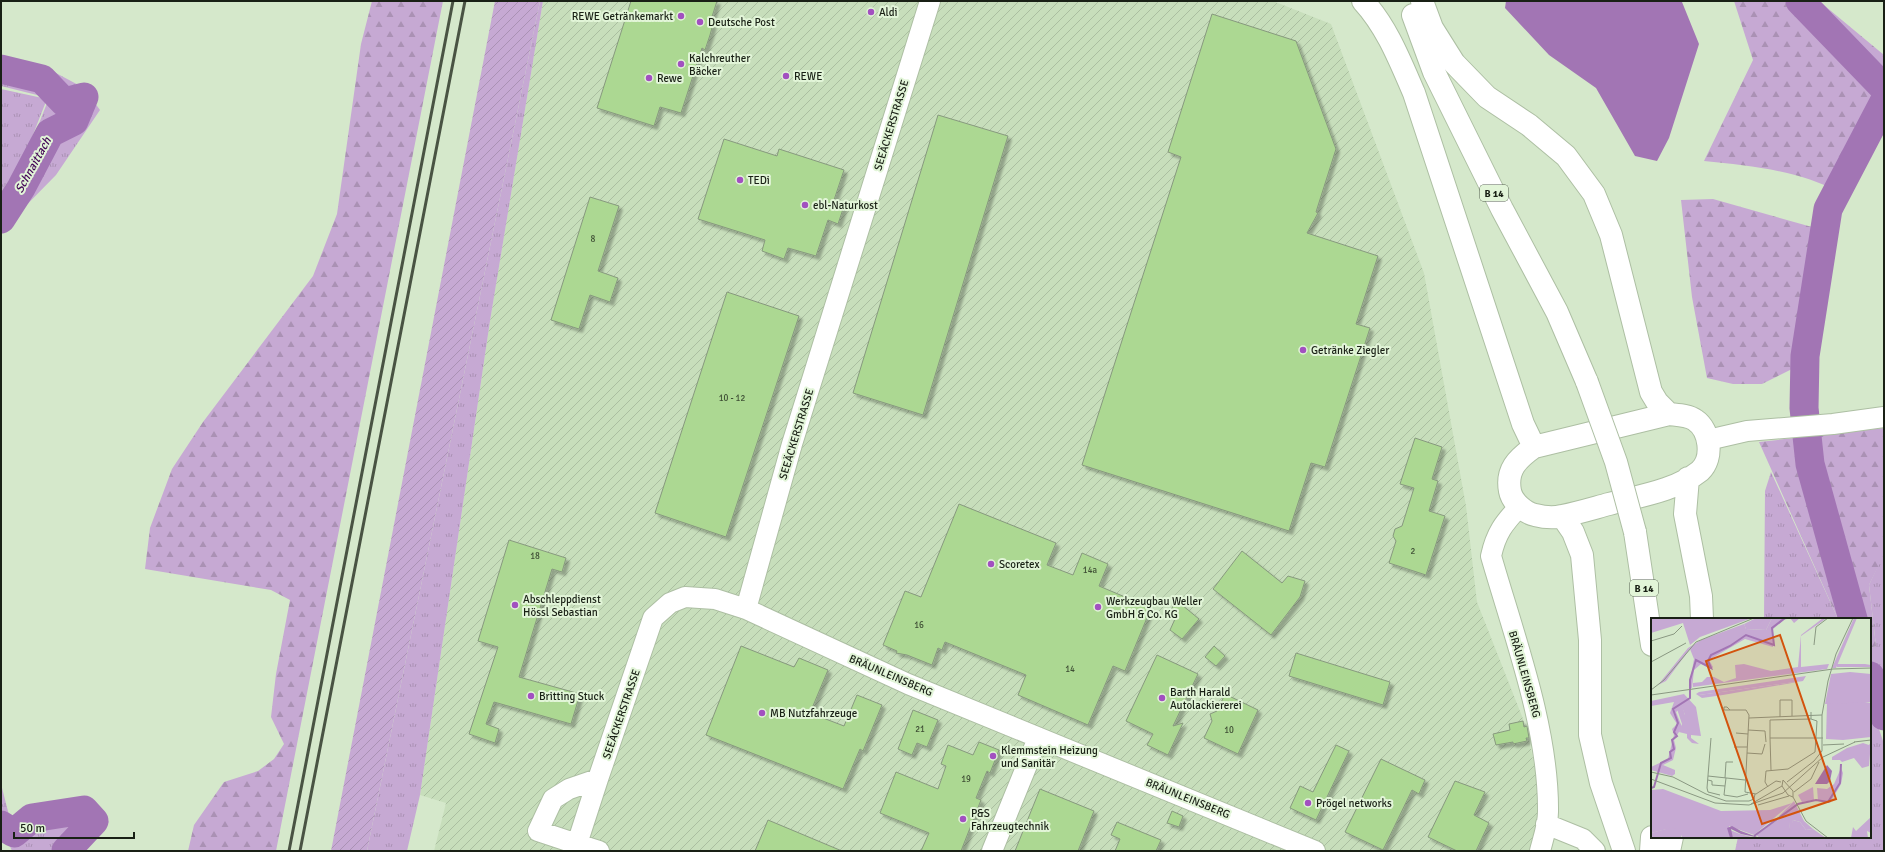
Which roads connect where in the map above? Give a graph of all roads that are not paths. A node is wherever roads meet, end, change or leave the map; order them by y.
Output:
1 (930, 1) edge
2 (1363, 1) edge
3 (1408, 1) edge
4 (1422, 1) edge
5 (1669, 414) junction
6 (1884, 417) edge
7 (1708, 440) junction
8 (1534, 447) junction
9 (1688, 478) junction
10 (1519, 506) junction
11 (1562, 516) junction
12 (746, 609) junction
13 (1702, 618) edge
14 (1651, 638) edge
15 (1038, 738) junction
16 (598, 779) junction
17 (1546, 824) junction
18 (1652, 838) edge
19 (1672, 838) edge
20 (577, 844) junction
21 (599, 851) edge
22 (992, 851) edge
23 (1315, 851) edge
24 (1540, 851) edge
25 (1595, 851) edge
26 (1624, 851) edge
27 (1651, 851) edge
28 (1669, 851) edge

1 - 12 street, SEEÄCKERSTRASSE
2 - 8 main road
3 - 14 main road, B 14, bridge
4 - 5 main road
5 - 7 main road
5 - 8 main road
6 - 7 street
7 - 9 main road
8 - 10 main road
9 - 11 main road
9 - 13 main road
10 - 11 main road
10 - 17 street, BRÄUNLEINSBERG
11 - 26 main road
12 - 15 street, BRÄUNLEINSBERG
12 - 16 street, SEEÄCKERSTRASSE
15 - 22 street
15 - 23 street, BRÄUNLEINSBERG
16 - 20 street, SEEÄCKERSTRASSE
16 - 20 street
17 - 24 street, BRÄUNLEINSBERG
17 - 25 street
18 - 27 main road
19 - 28 main road
20 - 21 street

